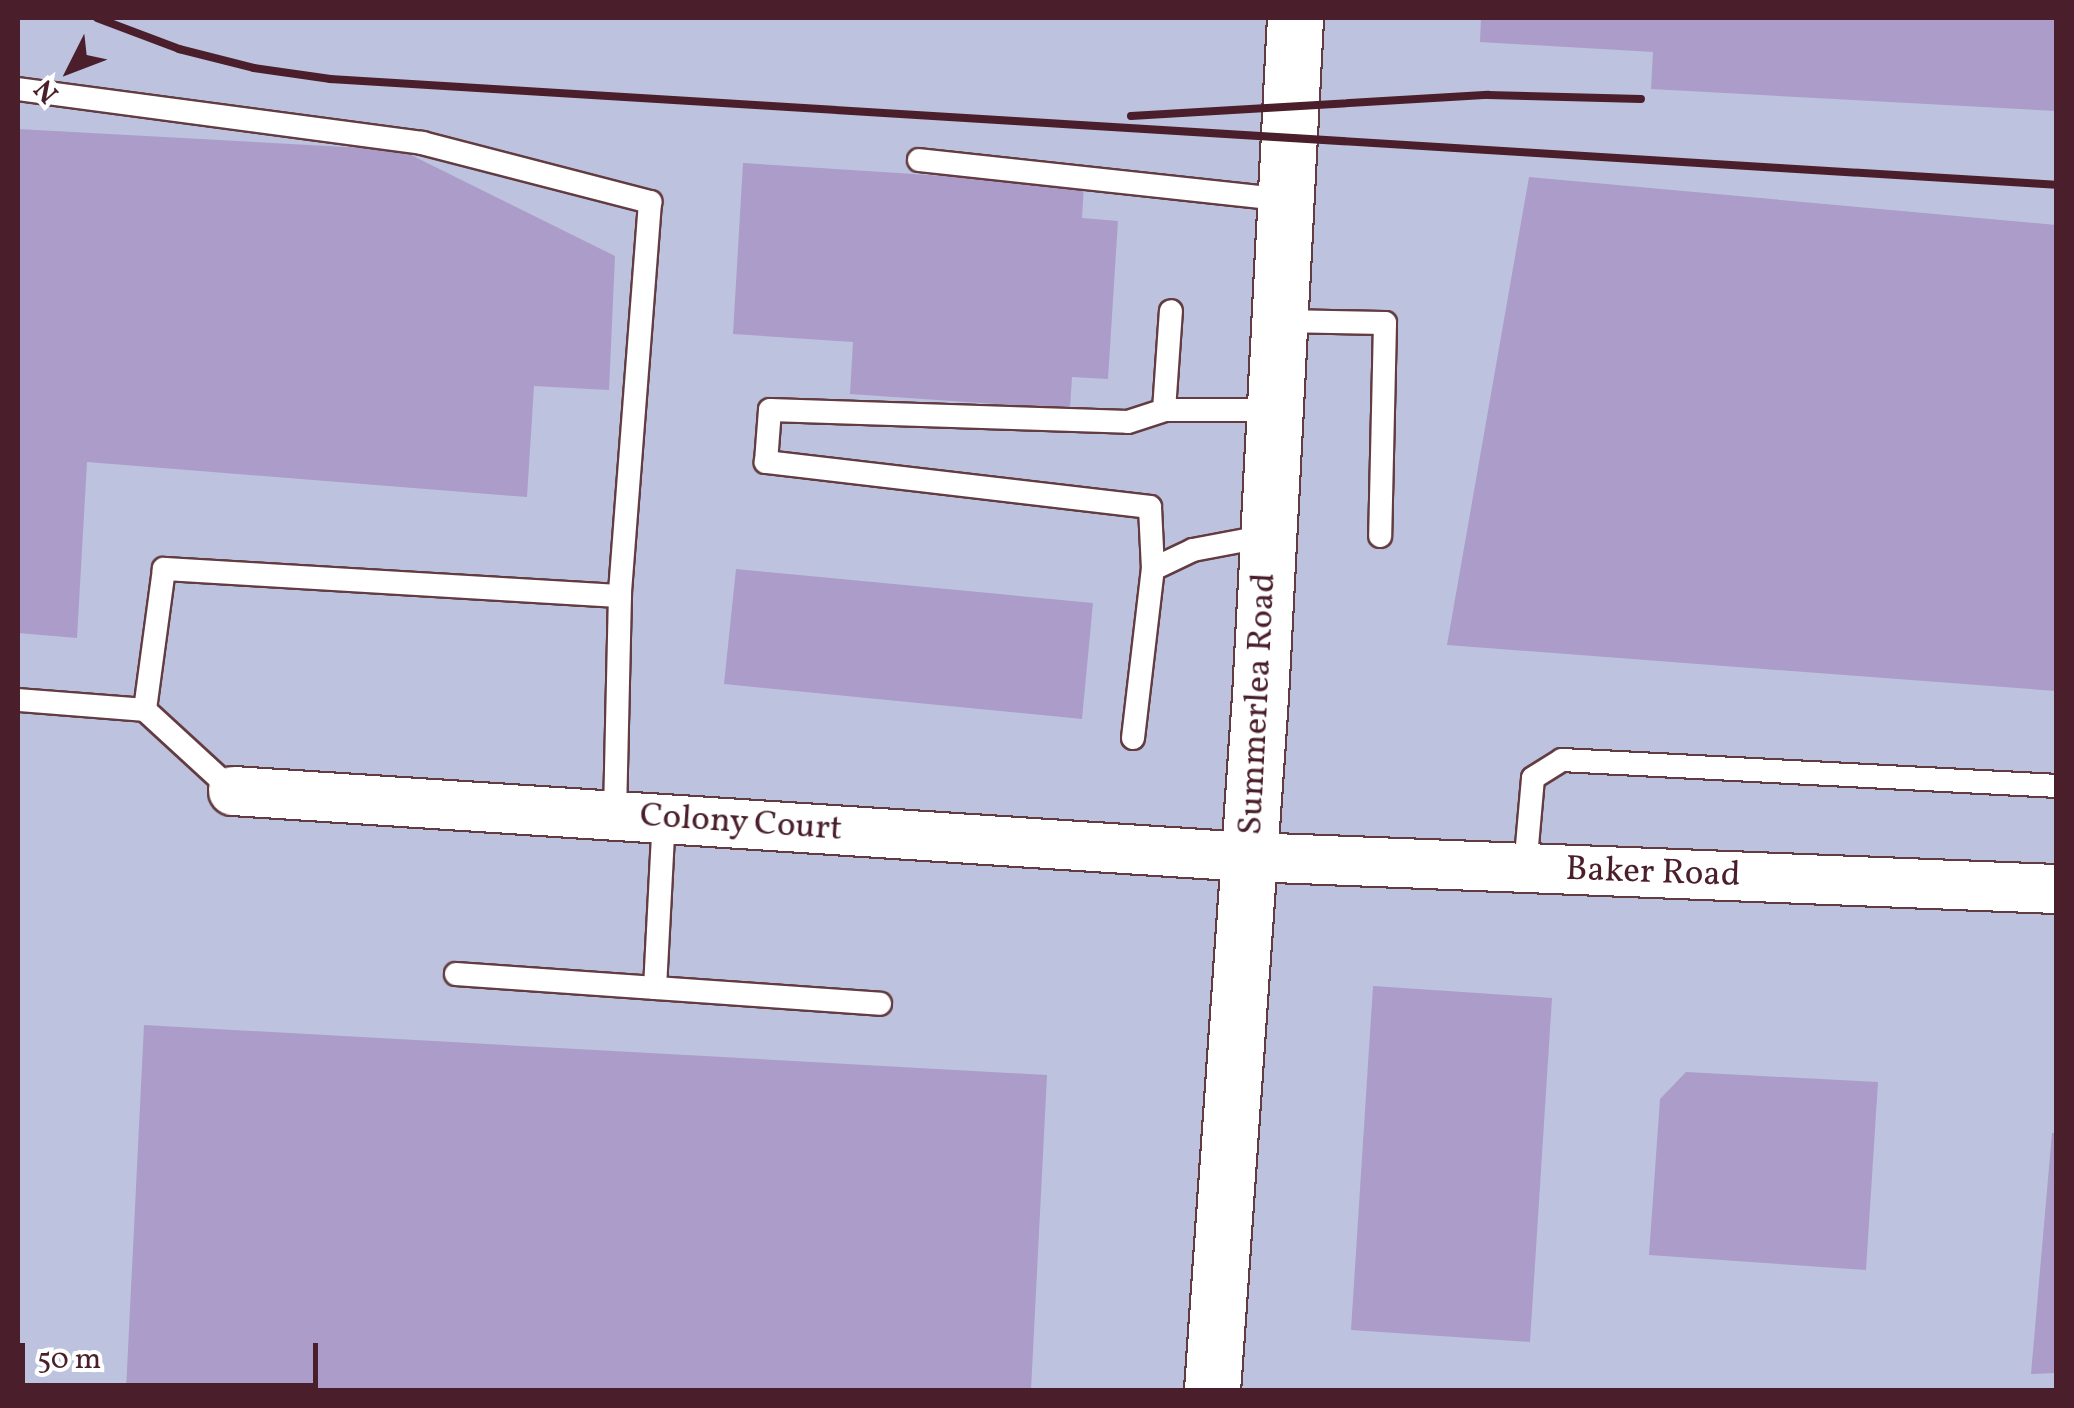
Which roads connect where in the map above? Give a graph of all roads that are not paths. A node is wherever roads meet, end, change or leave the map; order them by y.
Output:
1 (1295, 18) edge
2 (18, 89) edge
3 (919, 160) dead end
4 (1285, 200) junction
5 (1172, 311) dead end
6 (1279, 321) junction
7 (1164, 410) junction
8 (1274, 410) junction
9 (1268, 536) junction
10 (1380, 536) dead end
11 (1154, 568) junction
12 (620, 596) junction
13 (18, 700) edge
14 (145, 710) junction
15 (1133, 738) dead end
16 (2056, 786) edge
17 (233, 790) joint
18 (614, 814) junction
19 (664, 817) junction
20 (1249, 857) junction
21 (1525, 868) junction
22 (2056, 889) edge
23 (456, 974) dead end
24 (656, 988) junction
25 (880, 1004) dead end
26 (1212, 1390) edge

1 - 4 street, Summerlea Road
2 - 12 lane
3 - 4 lane
4 - 6 street, Summerlea Road
5 - 7 lane
6 - 8 street, Summerlea Road
6 - 10 lane
7 - 8 lane
7 - 11 lane
8 - 9 street, Summerlea Road
9 - 11 lane
9 - 20 street, Summerlea Road
11 - 15 lane
12 - 14 lane
12 - 18 lane
13 - 14 lane
14 - 17 lane
16 - 21 lane
17 - 18 street, Colony Court
18 - 19 street, Colony Court
19 - 20 street, Colony Court
19 - 24 lane
20 - 21 street, Baker Road
20 - 26 street, Summerlea Road
21 - 22 street, Baker Road
23 - 24 lane
24 - 25 lane

